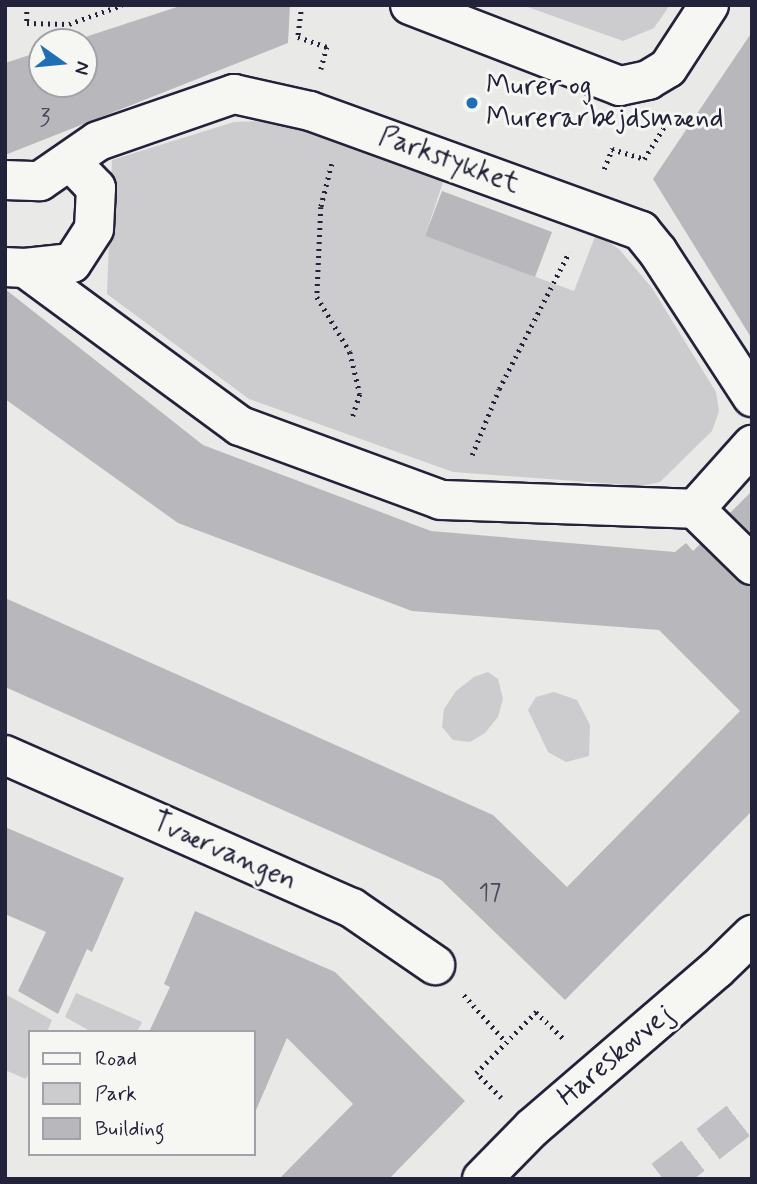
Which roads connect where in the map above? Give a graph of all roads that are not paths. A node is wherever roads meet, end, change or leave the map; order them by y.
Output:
1 (410, 5) edge
2 (709, 5) edge
3 (70, 160) junction
4 (5, 180) edge
5 (15, 268) edge
6 (752, 397) edge
7 (752, 445) edge
8 (695, 509) junction
9 (752, 565) edge
10 (5, 755) edge
11 (752, 935) edge
12 (435, 965) road end
13 (482, 1179) edge

1 - 2 street
3 - 4 street, Parkstykket
3 - 5 street
3 - 6 street, Parkstykket
5 - 8 street
7 - 8 street
8 - 9 street
10 - 12 street, Tværvangen
11 - 13 street, Hareskovvej

